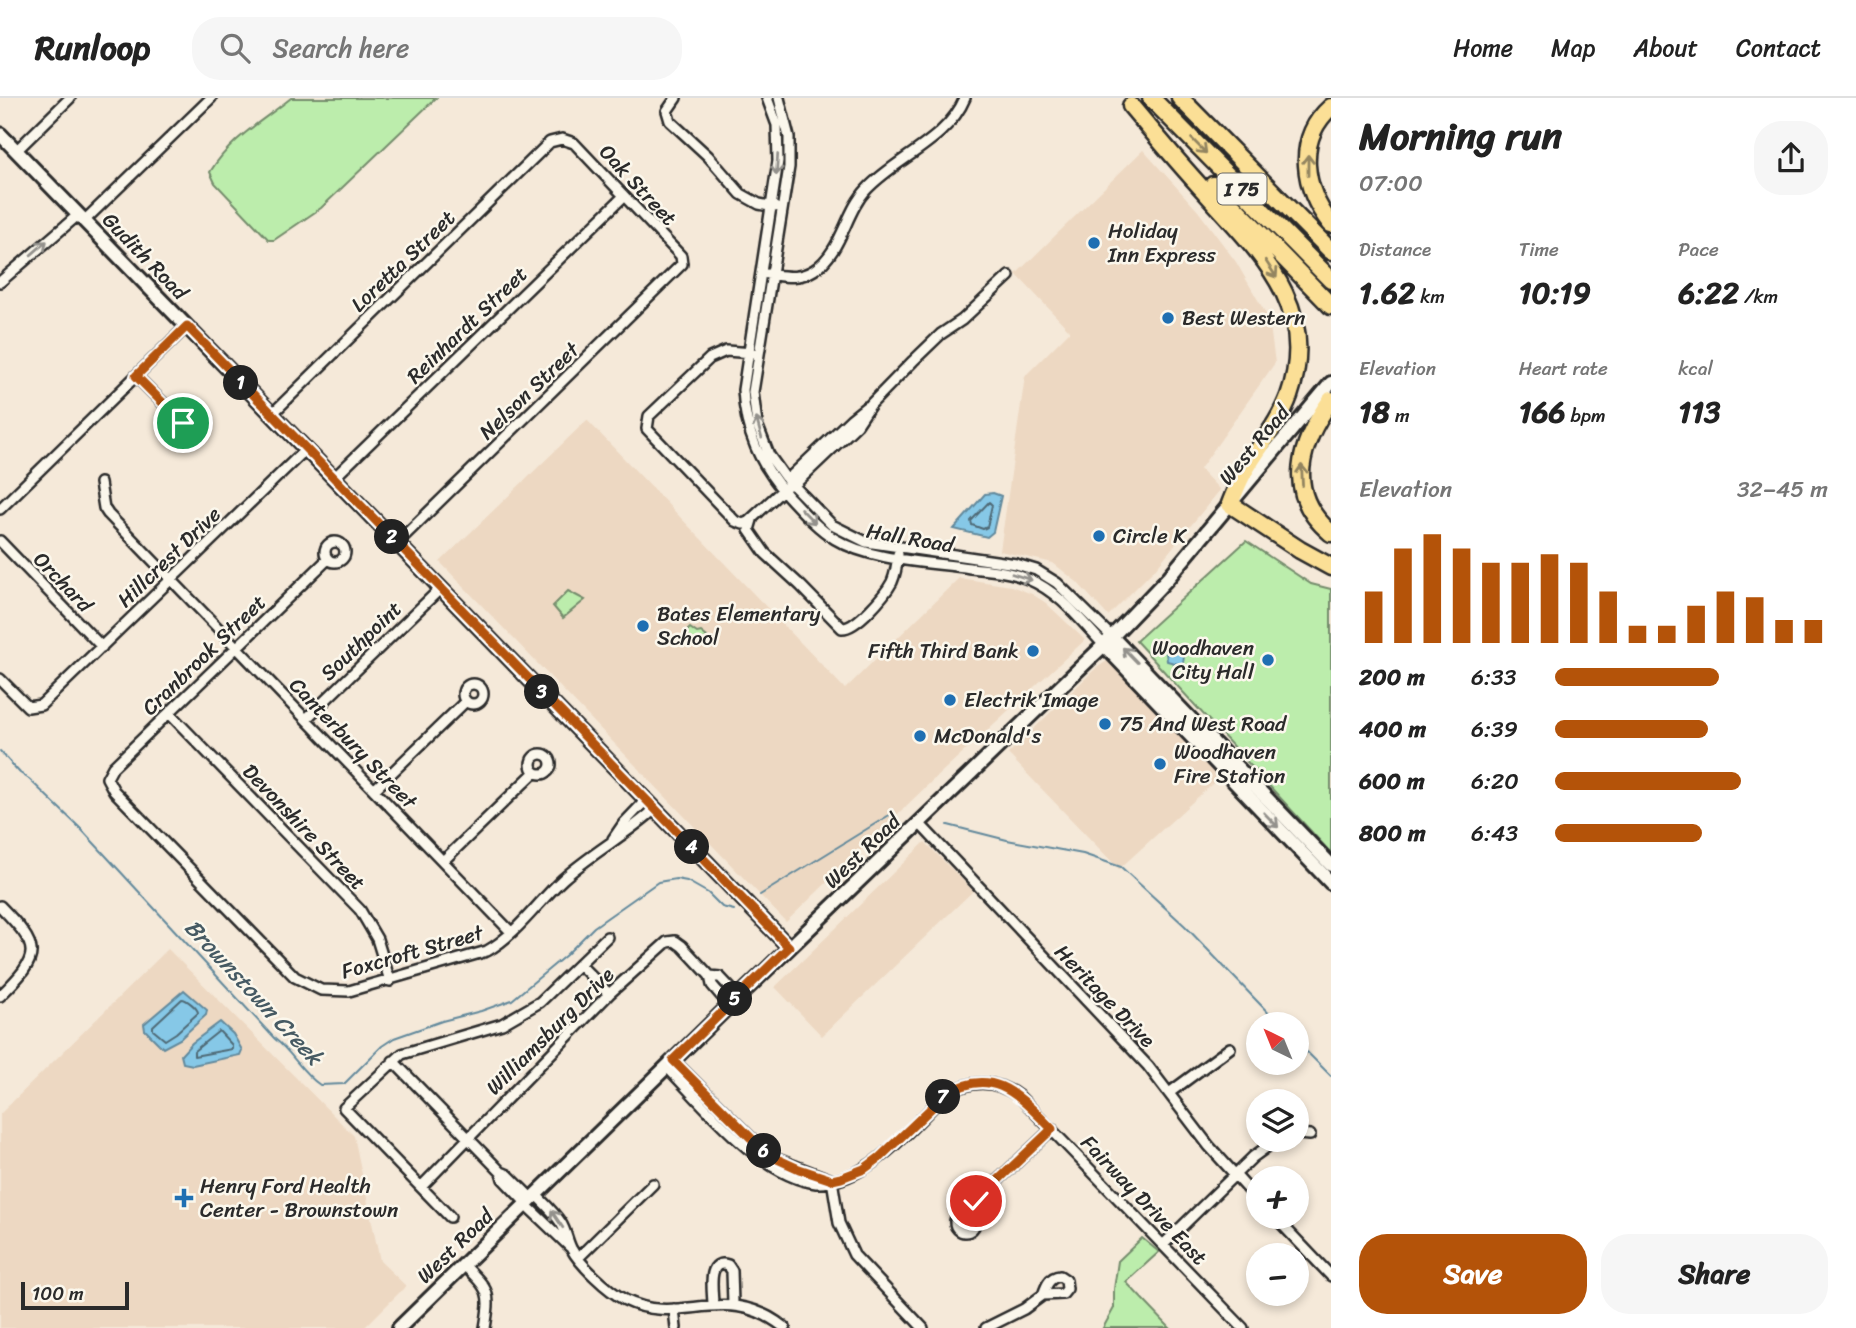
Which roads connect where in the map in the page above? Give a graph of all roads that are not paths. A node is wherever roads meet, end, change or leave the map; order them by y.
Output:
1 (70, 98) edge
2 (211, 98) edge
3 (676, 98) edge
4 (768, 98) edge
5 (779, 98) edge
6 (965, 98) edge
7 (1151, 98) edge
8 (1180, 98) edge
9 (1127, 102) edge
10 (1331, 107) edge
11 (0, 134) edge
12 (562, 138) joint
13 (16, 151) junction
14 (625, 196) junction
15 (778, 208) junction
16 (81, 218) junction
17 (1331, 224) edge
18 (1331, 251) edge
19 (682, 262) joint
20 (766, 274) junction
21 (1009, 276) dead end
22 (1331, 280) edge
23 (0, 282) edge
24 (1331, 306) edge
25 (187, 326) junction
26 (753, 353) junction
27 (136, 376) junction
28 (1331, 383) edge
29 (1331, 400) edge
30 (272, 414) junction
31 (197, 434) dead end
32 (306, 449) junction
33 (334, 478) junction
34 (100, 483) dead end
35 (788, 485) junction
36 (1230, 503) junction
37 (0, 509) edge
38 (752, 520) junction
39 (1331, 533) edge
40 (0, 541) edge
41 (397, 543) junction
42 (898, 552) junction
43 (328, 559) dead end
44 (1331, 567) edge
45 (170, 579) junction
46 (441, 588) junction
47 (1108, 641) junction
48 (102, 646) junction
49 (236, 648) junction
50 (0, 679) edge
51 (466, 701) dead end
52 (169, 713) junction
53 (306, 719) junction
54 (535, 772) dead end
55 (107, 778) joint
56 (1242, 781) junction
57 (374, 790) junction
58 (650, 805) junction
59 (919, 823) junction
60 (443, 861) junction
61 (1331, 865) edge
62 (1331, 883) edge
63 (0, 906) edge
64 (511, 932) junction
65 (607, 937) dead end
66 (789, 947) junction
67 (579, 964) junction
68 (390, 981) junction
69 (609, 994) junction
70 (0, 996) edge
71 (734, 1000) junction
72 (1230, 1048) dead end
73 (393, 1060) junction
74 (670, 1063) junction
75 (1169, 1093) junction
76 (1052, 1129) junction
77 (470, 1139) junction
78 (1260, 1152) edge
79 (1235, 1176) junction
80 (832, 1180) junction
81 (653, 1184) dead end
82 (421, 1187) junction
83 (1246, 1187) edge
84 (530, 1201) junction
85 (968, 1212) dead end
86 (450, 1217) dead end
87 (1288, 1229) edge
88 (1163, 1245) junction
89 (571, 1248) junction
90 (578, 1258) junction
91 (464, 1265) junction
92 (1331, 1276) edge
93 (1044, 1295) dead end
94 (733, 1304) junction
95 (713, 1305) junction
96 (674, 1309) junction
97 (399, 1328) edge
98 (485, 1328) edge
99 (676, 1328) edge
100 (785, 1328) edge
101 (923, 1328) edge
102 (986, 1328) edge
103 (1244, 1328) edge

1 - 13 street
2 - 16 street
3 - 15 street
4 -> 15 street, Hall Road
5 - 15 street, Hall Road
6 - 20 street
7 -> 22 highway, I 75
8 - 18 highway, I 75
9 - 24 highway
9 -> 36 highway
17 -> 10 highway
11 - 13 street, Gudith Road
12 - 14 street, Oak Street
12 - 30 street, Loretta Street
13 - 16 street, Gudith Road
14 - 19 street, Oak Street
14 - 33 street, Reinhardt Street
15 - 20 street, Hall Road
23 -> 16 street
16 - 25 street, Gudith Road
19 - 41 street, Nelson Street
20 - 26 street, Hall Road
21 - 35 street
25 - 27 street
25 - 30 street, Gudith Road
26 - 35 street, Hall Road
26 - 38 street
27 - 31 street
27 - 37 street
28 - 36 street, West Road
39 -> 29 highway
30 - 32 street, Gudith Road
32 - 33 street, Gudith Road
32 - 45 street, Hillcrest Drive
33 - 41 street, Gudith Road
34 - 45 street, Canterbury Street
35 - 38 street
35 - 42 street, Hall Road
36 - 44 highway
36 - 47 street, West Road
38 - 42 street
40 - 48 street, Orchard
41 - 46 street, Gudith Road
42 - 47 street, Hall Road
43 - 49 street, Cranbrook Street
45 - 48 street, Hillcrest Drive
45 - 49 street, Canterbury Street
46 - 53 street, Southpoint
46 - 58 street, Gudith Road
47 - 56 street, Hall Road
47 - 59 street, West Road
48 - 50 street, Hillcrest Drive
49 - 52 street, Cranbrook Street
49 - 53 street, Canterbury Street
51 - 57 street
52 - 55 street, Cranbrook Street
52 - 68 street, Devonshire Street
53 - 57 street, Canterbury Street
54 - 60 street
55 - 68 street, Foxcroft Street
56 - 61 street, Hall Road
56 -> 62 street, Hall Road
57 - 60 street, Canterbury Street
58 - 64 street, Foxcroft Street
58 - 66 street, Gudith Road
59 - 66 street, West Road
59 - 75 street, Heritage Drive
60 - 64 street, Canterbury Street
63 - 70 street
64 - 68 street, Foxcroft Street
65 - 67 street
66 - 71 street, West Road
67 - 69 street
67 - 73 street
69 - 71 street, Williamsburg Drive
69 - 77 street, Williamsburg Drive
71 - 74 street, West Road
72 - 75 street
73 - 77 street
73 - 82 street
74 - 80 street
74 - 84 street, West Road
75 - 79 street, Heritage Drive
76 - 80 street, Fairway Drive East
76 - 85 street
76 - 88 street, Fairway Drive East
77 - 82 street, Williamsburg Drive
77 - 84 street
78 - 79 street
79 - 83 street, Heritage Drive
79 - 88 street
80 - 101 street
81 - 90 street
82 - 86 street
84 - 89 street
89 -> 84 street
84 - 91 street, West Road
87 - 92 street
88 - 103 street, Fairway Drive East
89 - 90 street
90 - 96 street
91 - 97 street, West Road
91 - 98 street
93 - 102 street
94 - 95 street
94 - 95 street
94 - 100 street
95 - 96 street
96 - 99 street

